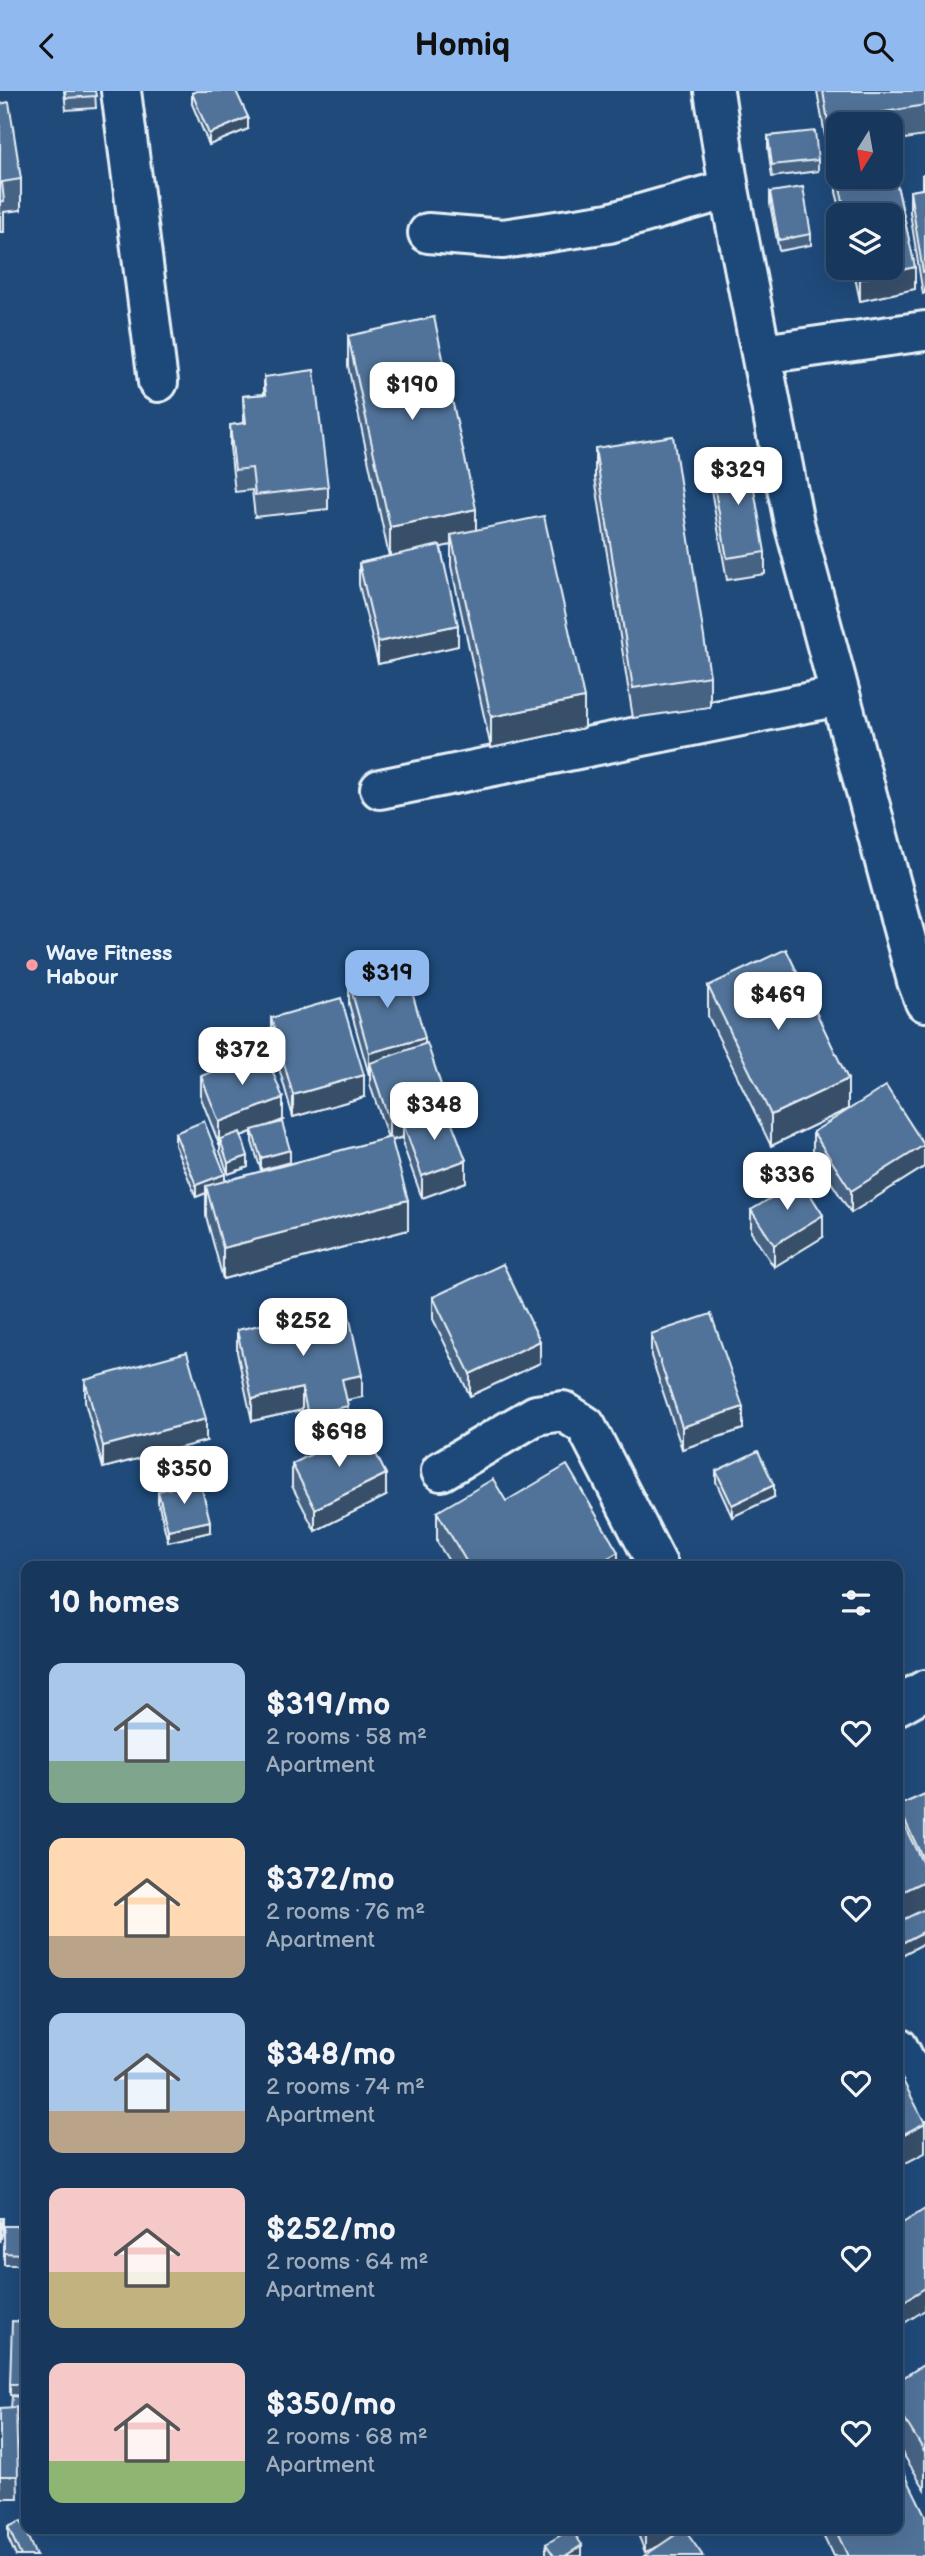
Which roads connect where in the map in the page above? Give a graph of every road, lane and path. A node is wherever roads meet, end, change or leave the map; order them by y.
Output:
1 (121, 91) edge
2 (714, 91) edge
3 (729, 189) junction
4 (428, 233) dead end
5 (925, 331) edge
6 (762, 354) junction
7 (158, 382) dead end
8 (840, 696) junction
9 (380, 789) dead end
10 (925, 1002) edge
11 (441, 1471) dead end
12 (654, 1561) edge
13 (925, 1690) edge
14 (903, 1702) edge
15 (903, 2057) edge
16 (925, 2100) edge

1 - 7 street
2 - 3 street
3 - 4 street
3 - 6 street
5 - 6 street
6 - 8 street
8 - 9 street
8 - 10 street
11 - 12 street
13 - 14 street
15 - 16 street

